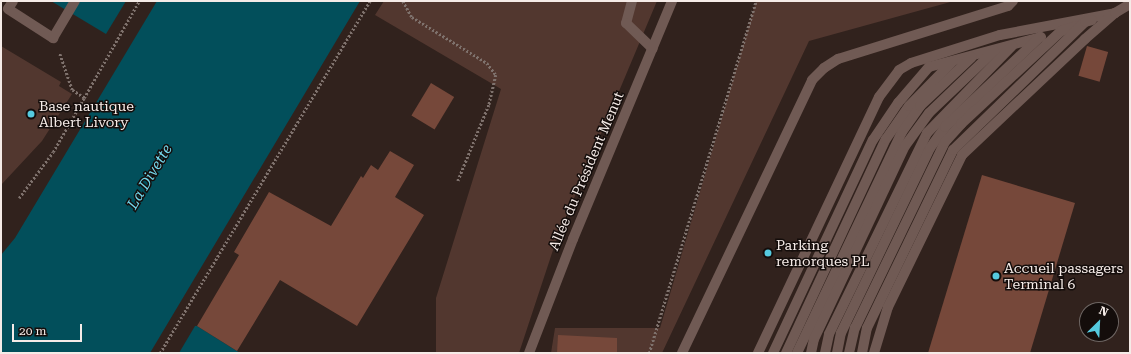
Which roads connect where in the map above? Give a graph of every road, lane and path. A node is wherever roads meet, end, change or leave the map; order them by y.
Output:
1 (13, 1) edge
2 (75, 1) edge
3 (139, 1) edge
4 (370, 1) edge
5 (403, 1) edge
6 (632, 1) edge
7 (672, 1) edge
8 (756, 1) edge
9 (1013, 1) edge
10 (1130, 4) edge
11 (1115, 13) junction
12 (1085, 22) junction
13 (1061, 31) junction
14 (1040, 37) junction
15 (53, 38) junction
16 (1013, 44) junction
17 (653, 49) junction
18 (995, 49) junction
19 (974, 55) junction
20 (953, 61) junction
21 (84, 98) junction
22 (458, 182) dead end
23 (19, 198) dead end
24 (160, 353) edge
25 (529, 353) edge
26 (649, 353) edge
27 (682, 353) edge
28 (758, 353) edge
29 (773, 353) edge
30 (786, 353) edge
31 (797, 353) edge
32 (811, 353) edge
33 (826, 353) edge
34 (837, 353) edge
35 (849, 353) edge
36 (862, 353) edge
37 (874, 353) edge

1 - 15 street
2 - 15 street
3 - 21 path
4 - 24 path
5 - 22 path
6 - 17 street
7 - 17 street, Allée du Président Menut
8 - 26 path
9 - 27 street
10 - 11 street
11 - 12 street
11 - 28 street
11 - 37 street
12 - 13 street
12 - 36 street
13 - 14 street
13 - 35 street
14 - 16 street
14 - 34 street
15 - 21 path
16 - 18 street
16 - 33 street
17 - 25 street, Allée du Président Menut
18 - 19 street
18 - 32 street
19 - 20 street
19 - 31 street
20 - 29 street
20 - 30 street
21 - 23 path

